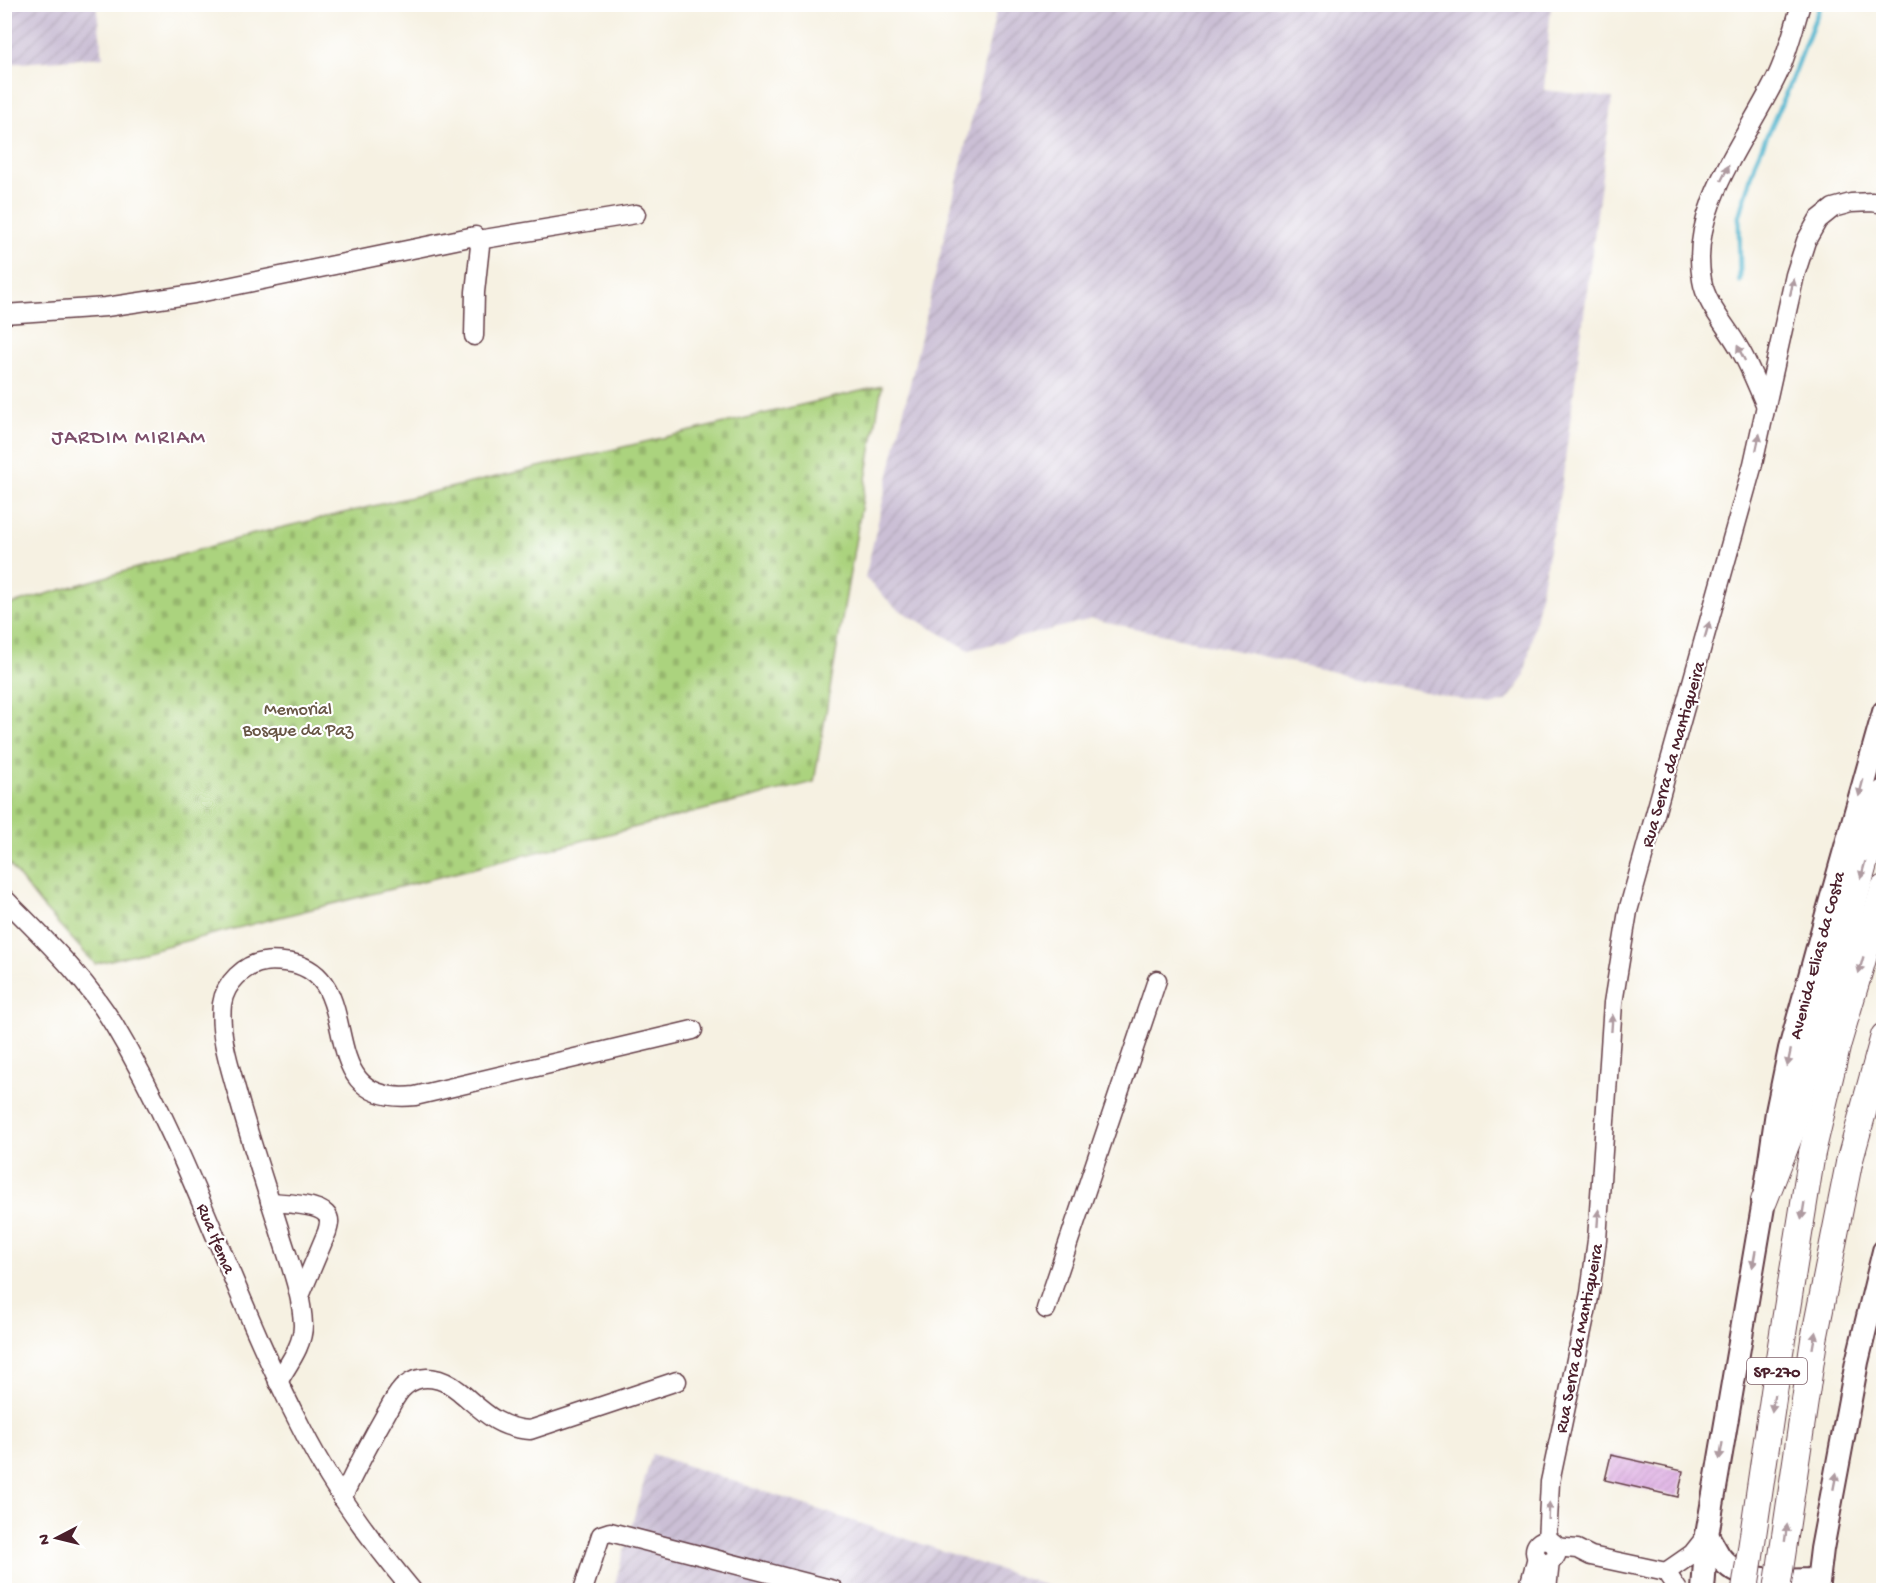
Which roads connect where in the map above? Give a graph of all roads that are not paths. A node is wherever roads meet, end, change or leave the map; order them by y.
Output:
1 (1801, 4) edge
2 (1884, 204) edge
3 (636, 214) dead end
4 (478, 240) junction
5 (4, 314) edge
6 (474, 336) dead end
7 (1766, 406) junction
8 (1884, 712) edge
9 (1884, 794) edge
10 (1884, 888) edge
11 (4, 898) edge
12 (1157, 980) dead end
13 (693, 1030) dead end
14 (1884, 1036) edge
15 (1764, 1201) junction
16 (270, 1202) junction
17 (1883, 1258) edge
18 (300, 1296) junction
19 (1046, 1309) dead end
20 (677, 1381) dead end
21 (278, 1382) junction
22 (342, 1498) junction
23 (1707, 1535) junction
24 (1548, 1553) junction
25 (1666, 1572) junction
26 (1817, 1585) edge
27 (412, 1590) edge
28 (583, 1590) edge
29 (834, 1590) edge
30 (1528, 1590) edge
31 (1547, 1590) edge
32 (1678, 1590) edge
33 (1703, 1590) edge
34 (1746, 1590) edge
35 (1777, 1590) edge

7 -> 1 street
7 -> 2 street, Rua Serra da Mantiqueira
3 - 4 street
4 - 5 street
4 - 6 street
24 -> 7 street, Rua Serra da Mantiqueira
8 -> 15 main road, Avenida Elias da Costa
9 -> 15 highway
10 -> 34 highway, SP-270, bridge
11 - 21 street, Rua Ifema
12 - 19 street
13 - 16 street
35 -> 14 highway, SP-270, bridge
15 -> 23 main road, Avenida Elias da Costa
16 - 18 street
16 - 18 street
26 -> 17 main road
18 - 21 street
20 - 22 street
21 - 22 street, Rua Ifema
22 - 27 street, Rua Ifema
23 - 25 street
23 - 26 main road
23 - 33 main road, Avenida Elias da Costa
24 - 25 street
24 - 30 street, Rua Serra da Mantiqueira
24 - 31 street, Rua Serra da Mantiqueira
25 - 32 street
28 - 29 street

